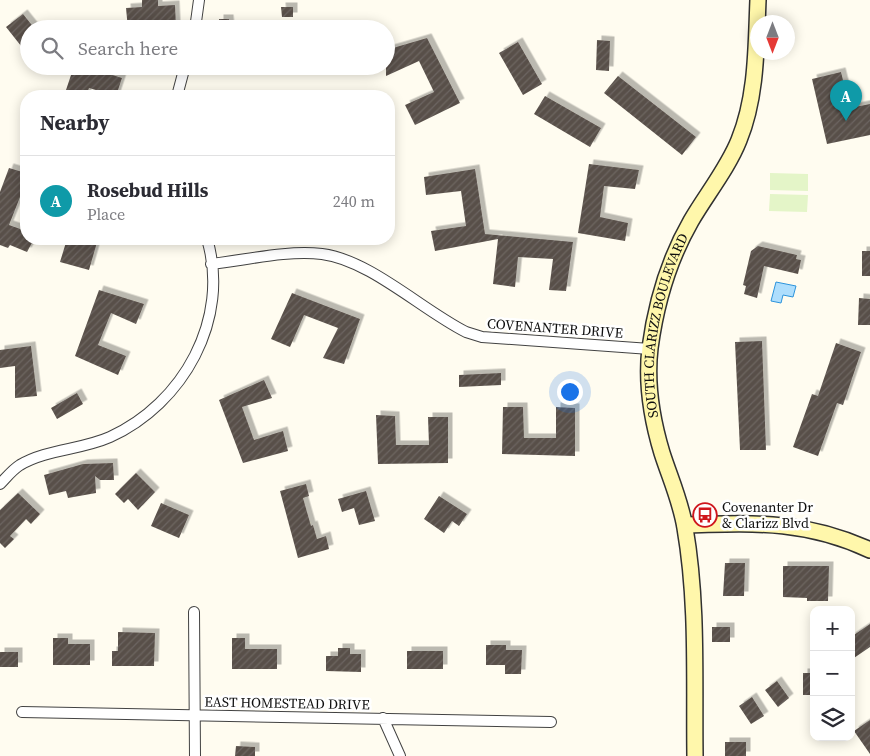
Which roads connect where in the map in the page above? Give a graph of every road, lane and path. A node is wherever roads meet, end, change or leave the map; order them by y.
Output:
1 (199, 0) edge
2 (758, 0) edge
3 (196, 20) edge
4 (183, 75) edge
5 (179, 90) edge
6 (208, 245) edge
7 (211, 264) junction
8 (650, 349) junction
9 (0, 484) edge
10 (685, 526) junction
11 (870, 550) edge
12 (194, 612) dead end
13 (22, 712) dead end
14 (195, 715) junction
15 (383, 718) junction
16 (551, 722) dead end
17 (195, 756) edge
18 (400, 756) edge
19 (696, 756) edge

1 - 3 street
2 - 8 street, SOUTH CLARIZZ BOULEVARD
4 - 5 street
6 - 7 street
7 - 8 street, COVENANTER DRIVE
7 - 9 street
8 - 10 street, SOUTH CLARIZZ BOULEVARD
10 - 11 street
10 - 19 street, SOUTH CLARIZZ BOULEVARD
12 - 14 street
13 - 14 street, EAST HOMESTEAD DRIVE
14 - 15 street, EAST HOMESTEAD DRIVE
14 - 17 street
15 - 16 street, EAST HOMESTEAD DRIVE
15 - 18 street

